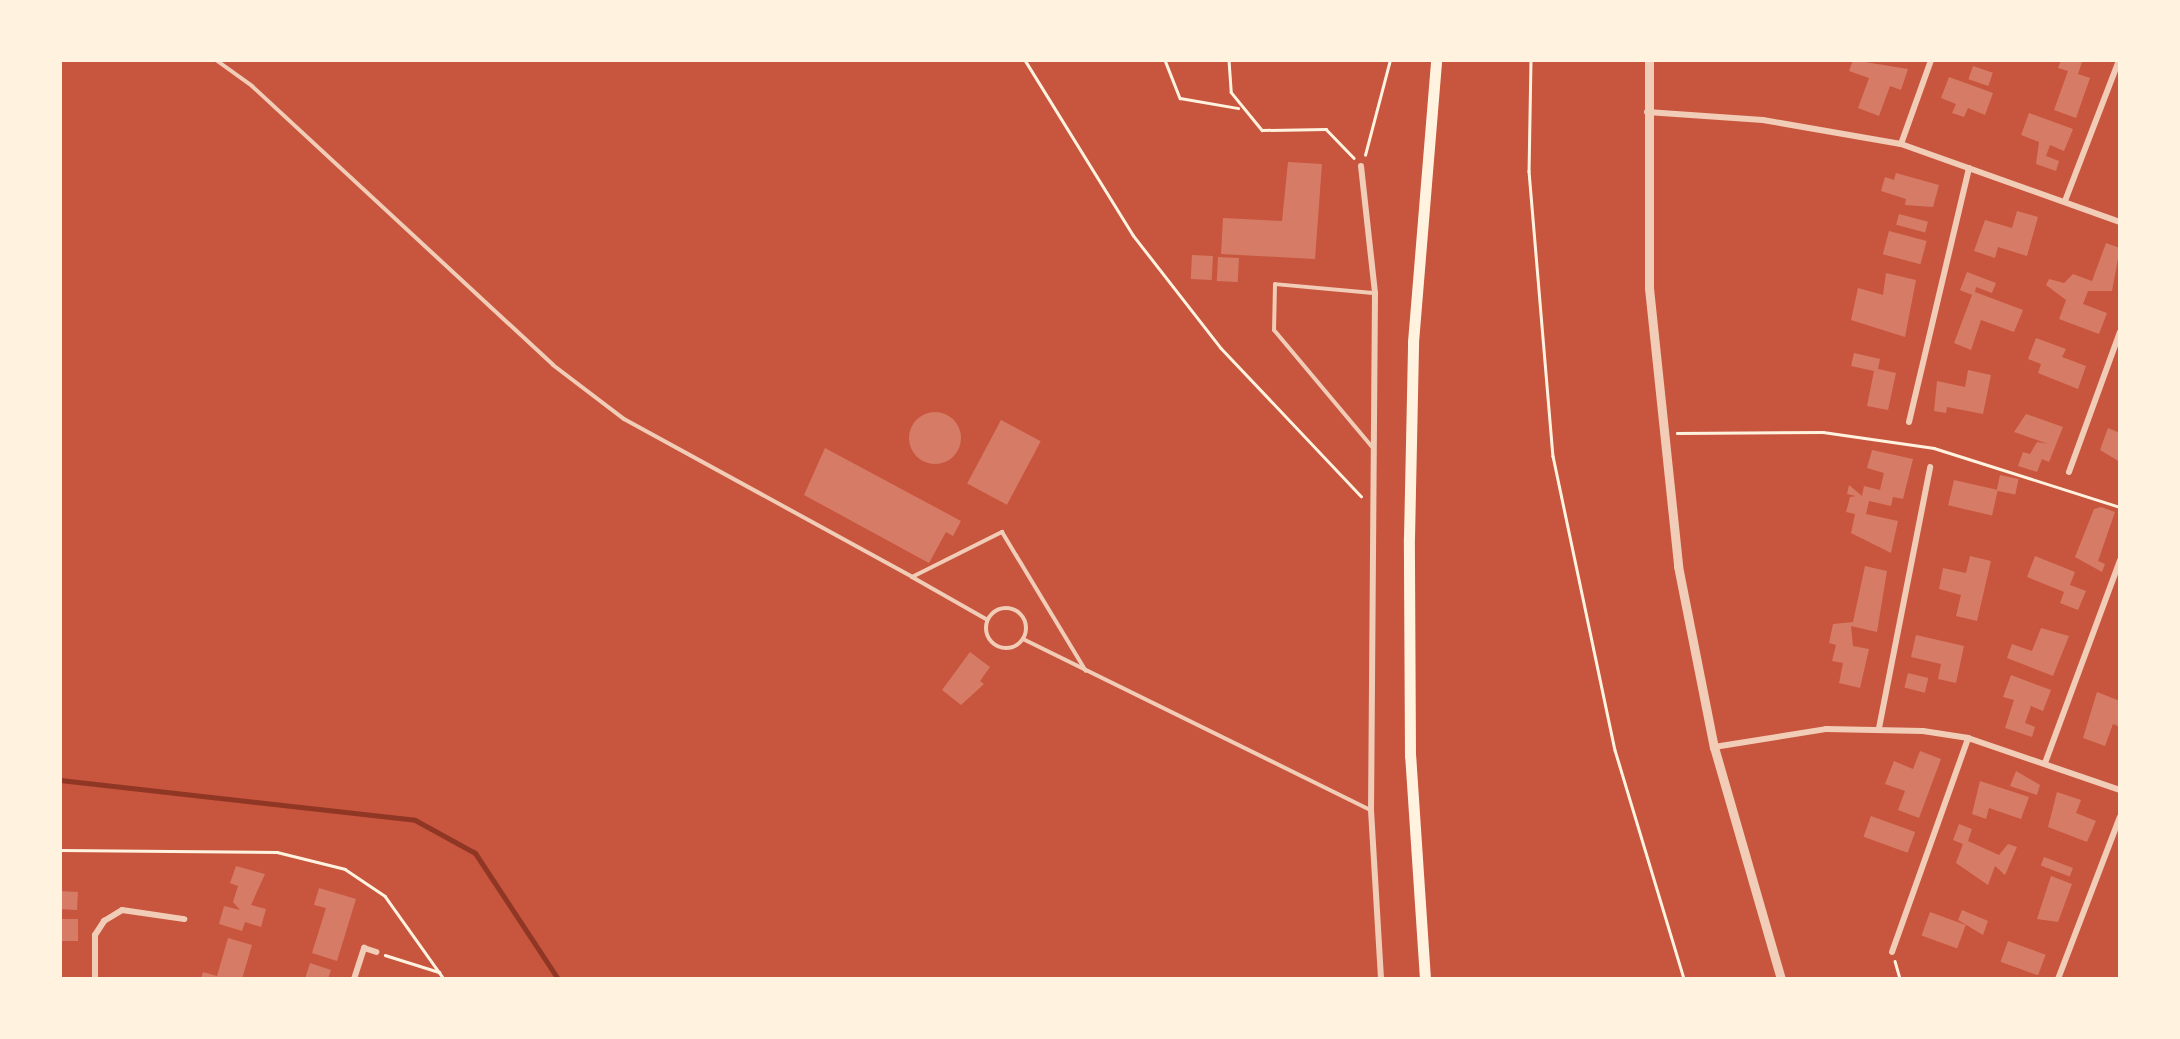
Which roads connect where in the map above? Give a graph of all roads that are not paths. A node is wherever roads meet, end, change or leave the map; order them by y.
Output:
1 (216, 60) edge
2 (1436, 60) edge
3 (1650, 60) edge
4 (1932, 60) edge
5 (2118, 60) edge
6 (1646, 112) junction
7 (1901, 144) junction
8 (1360, 166) road end
9 (1969, 168) junction
10 (2065, 201) junction
11 (2120, 222) edge
12 (1375, 293) junction
13 (2120, 332) edge
14 (1909, 422) dead end
15 (1374, 449) junction
16 (1930, 468) dead end
17 (2069, 472) dead end
18 (2120, 560) edge
19 (912, 577) junction
20 (987, 619) junction
21 (1023, 639) junction
22 (1086, 670) junction
23 (1879, 728) junction
24 (1968, 738) junction
25 (1714, 746) junction
26 (2045, 763) junction
27 (2120, 790) edge
28 (1370, 810) junction
29 (2120, 816) edge
30 (184, 919) dead end
31 (376, 952) road end
32 (1892, 952) road end
33 (95, 979) edge
34 (354, 979) edge
35 (1381, 979) edge
36 (1424, 979) edge
37 (1782, 979) edge
38 (2058, 979) edge

1 - 19 lane
2 - 36 highway
3 - 6 street
4 - 7 street
5 - 10 street
6 - 7 street
6 - 25 street
7 - 9 street
8 - 12 street
9 - 10 street
9 - 14 street
10 - 11 street
12 - 15 street
12 - 15 lane
13 - 17 street
15 - 28 street
16 - 23 street
18 - 26 street
19 - 20 lane
19 - 22 lane
20 - 21 lane
20 - 21 lane
21 - 22 lane
22 - 28 lane
23 - 24 street
23 - 25 street
24 - 26 street
24 - 32 street
25 - 37 street
26 - 27 street
28 - 35 street
29 - 38 street
30 - 33 street
31 - 34 street

